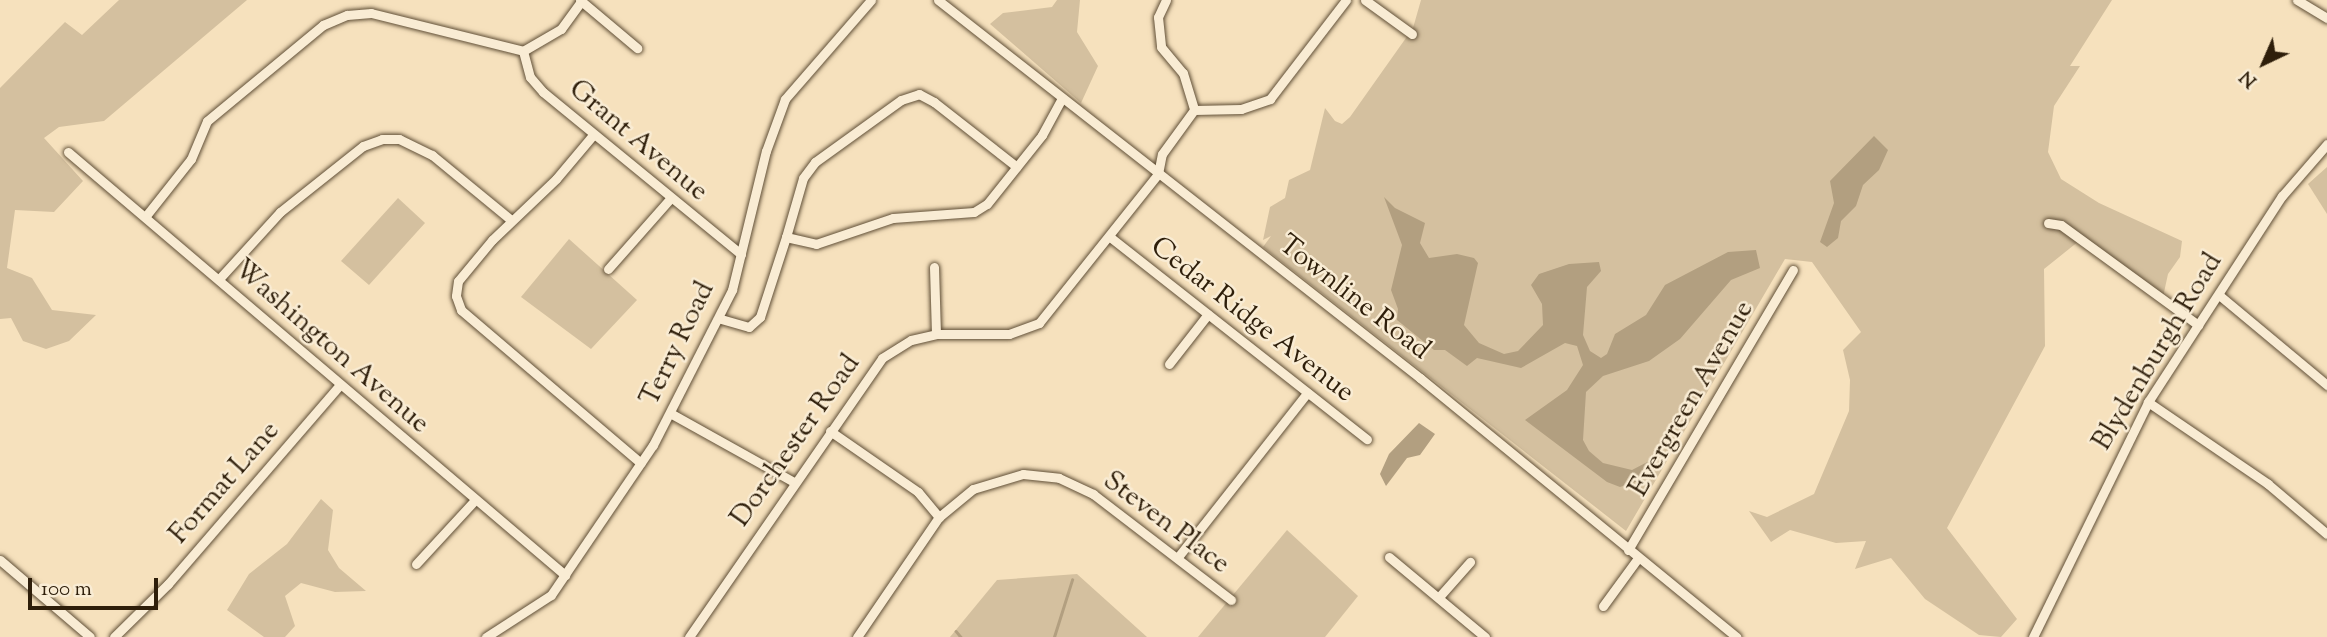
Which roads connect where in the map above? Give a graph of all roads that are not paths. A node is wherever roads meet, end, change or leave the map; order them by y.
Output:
1 (581, 0) edge
2 (871, 0) edge
3 (878, 0) edge
4 (936, 0) edge
5 (1166, 0) edge
6 (1346, 0) edge
7 (1365, 0) edge
8 (2297, 0) edge
9 (2327, 18) edge
10 (852, 26) junction
11 (1412, 34) dead end
12 (637, 48) dead end
13 (523, 51) junction
14 (1062, 98) junction
15 (1194, 110) junction
16 (593, 135) junction
17 (2327, 144) edge
18 (68, 152) dead end
19 (1017, 167) junction
20 (1158, 174) junction
21 (670, 199) junction
22 (145, 217) junction
23 (510, 219) junction
24 (2048, 223) dead end
25 (786, 237) junction
26 (1110, 237) junction
27 (741, 254) junction
28 (934, 267) dead end
29 (608, 268) dead end
30 (1793, 270) dead end
31 (219, 279) junction
32 (2219, 295) junction
33 (1208, 314) junction
34 (721, 319) junction
35 (2198, 325) junction
36 (936, 334) junction
37 (1169, 364) dead end
38 (2327, 385) edge
39 (339, 386) junction
40 (1307, 393) junction
41 (2148, 402) junction
42 (670, 413) junction
43 (830, 431) junction
44 (1367, 439) dead end
45 (641, 463) junction
46 (794, 482) junction
47 (475, 500) junction
48 (939, 517) junction
49 (2327, 534) edge
50 (1628, 550) junction
51 (1178, 557) junction
52 (1389, 557) dead end
53 (1638, 558) junction
54 (0, 560) edge
55 (1469, 562) dead end
56 (416, 564) dead end
57 (565, 575) junction
58 (1439, 597) junction
59 (1231, 600) dead end
60 (1603, 606) dead end
61 (90, 637) edge
62 (114, 637) edge
63 (486, 637) edge
64 (689, 637) edge
65 (857, 637) edge
66 (1485, 637) edge
67 (1737, 637) edge
68 (2033, 637) edge

1 - 12 street
1 - 13 street
2 - 10 street, Terry Road
3 - 10 street
4 - 14 street, Townline Road
5 - 15 street
6 - 15 street
7 - 11 street
8 - 9 street
10 - 27 street, Terry Road
13 - 16 street, Grant Avenue
13 - 22 street
14 - 19 street
14 - 20 street, Townline Road
15 - 20 street, Dorchester Road
16 - 21 street, Grant Avenue
16 - 23 street
17 - 32 street, Blydenburgh Road
18 - 22 street, Washington Avenue
19 - 25 street
19 - 25 street
20 - 26 street, Dorchester Road
20 - 50 street, Townline Road
21 - 27 street, Grant Avenue
21 - 29 street
22 - 31 street, Washington Avenue
23 - 31 street
23 - 45 street
24 - 35 street
25 - 34 street
26 - 33 street, Cedar Ridge Avenue
26 - 36 street, Dorchester Road
27 - 34 street, Terry Road
28 - 36 street
30 - 50 street, Evergreen Avenue
31 - 39 street, Washington Avenue
32 - 35 street, Blydenburgh Road
32 - 38 street
33 - 37 street
33 - 40 street, Cedar Ridge Avenue
34 - 42 street, Terry Road
35 - 41 street, Blydenburgh Road
36 - 43 street, Dorchester Road
39 - 47 street, Washington Avenue
39 - 62 street, Format Lane
40 - 44 street, Cedar Ridge Avenue
40 - 51 street
41 - 49 street
41 - 68 street, Blydenburgh Road
42 - 45 street, Terry Road
42 - 46 street
43 - 46 street, Dorchester Road
43 - 48 street
45 - 57 street, Terry Road
46 - 64 street, Dorchester Road
47 - 56 street
47 - 57 street, Washington Avenue
48 - 51 street, Steven Place
48 - 65 street, Steven Place
50 - 53 street, Townline Road
51 - 59 street, Steven Place
52 - 58 street
53 - 60 street
53 - 67 street, Townline Road
54 - 61 street
55 - 58 street
57 - 63 street, Terry Road
58 - 66 street

